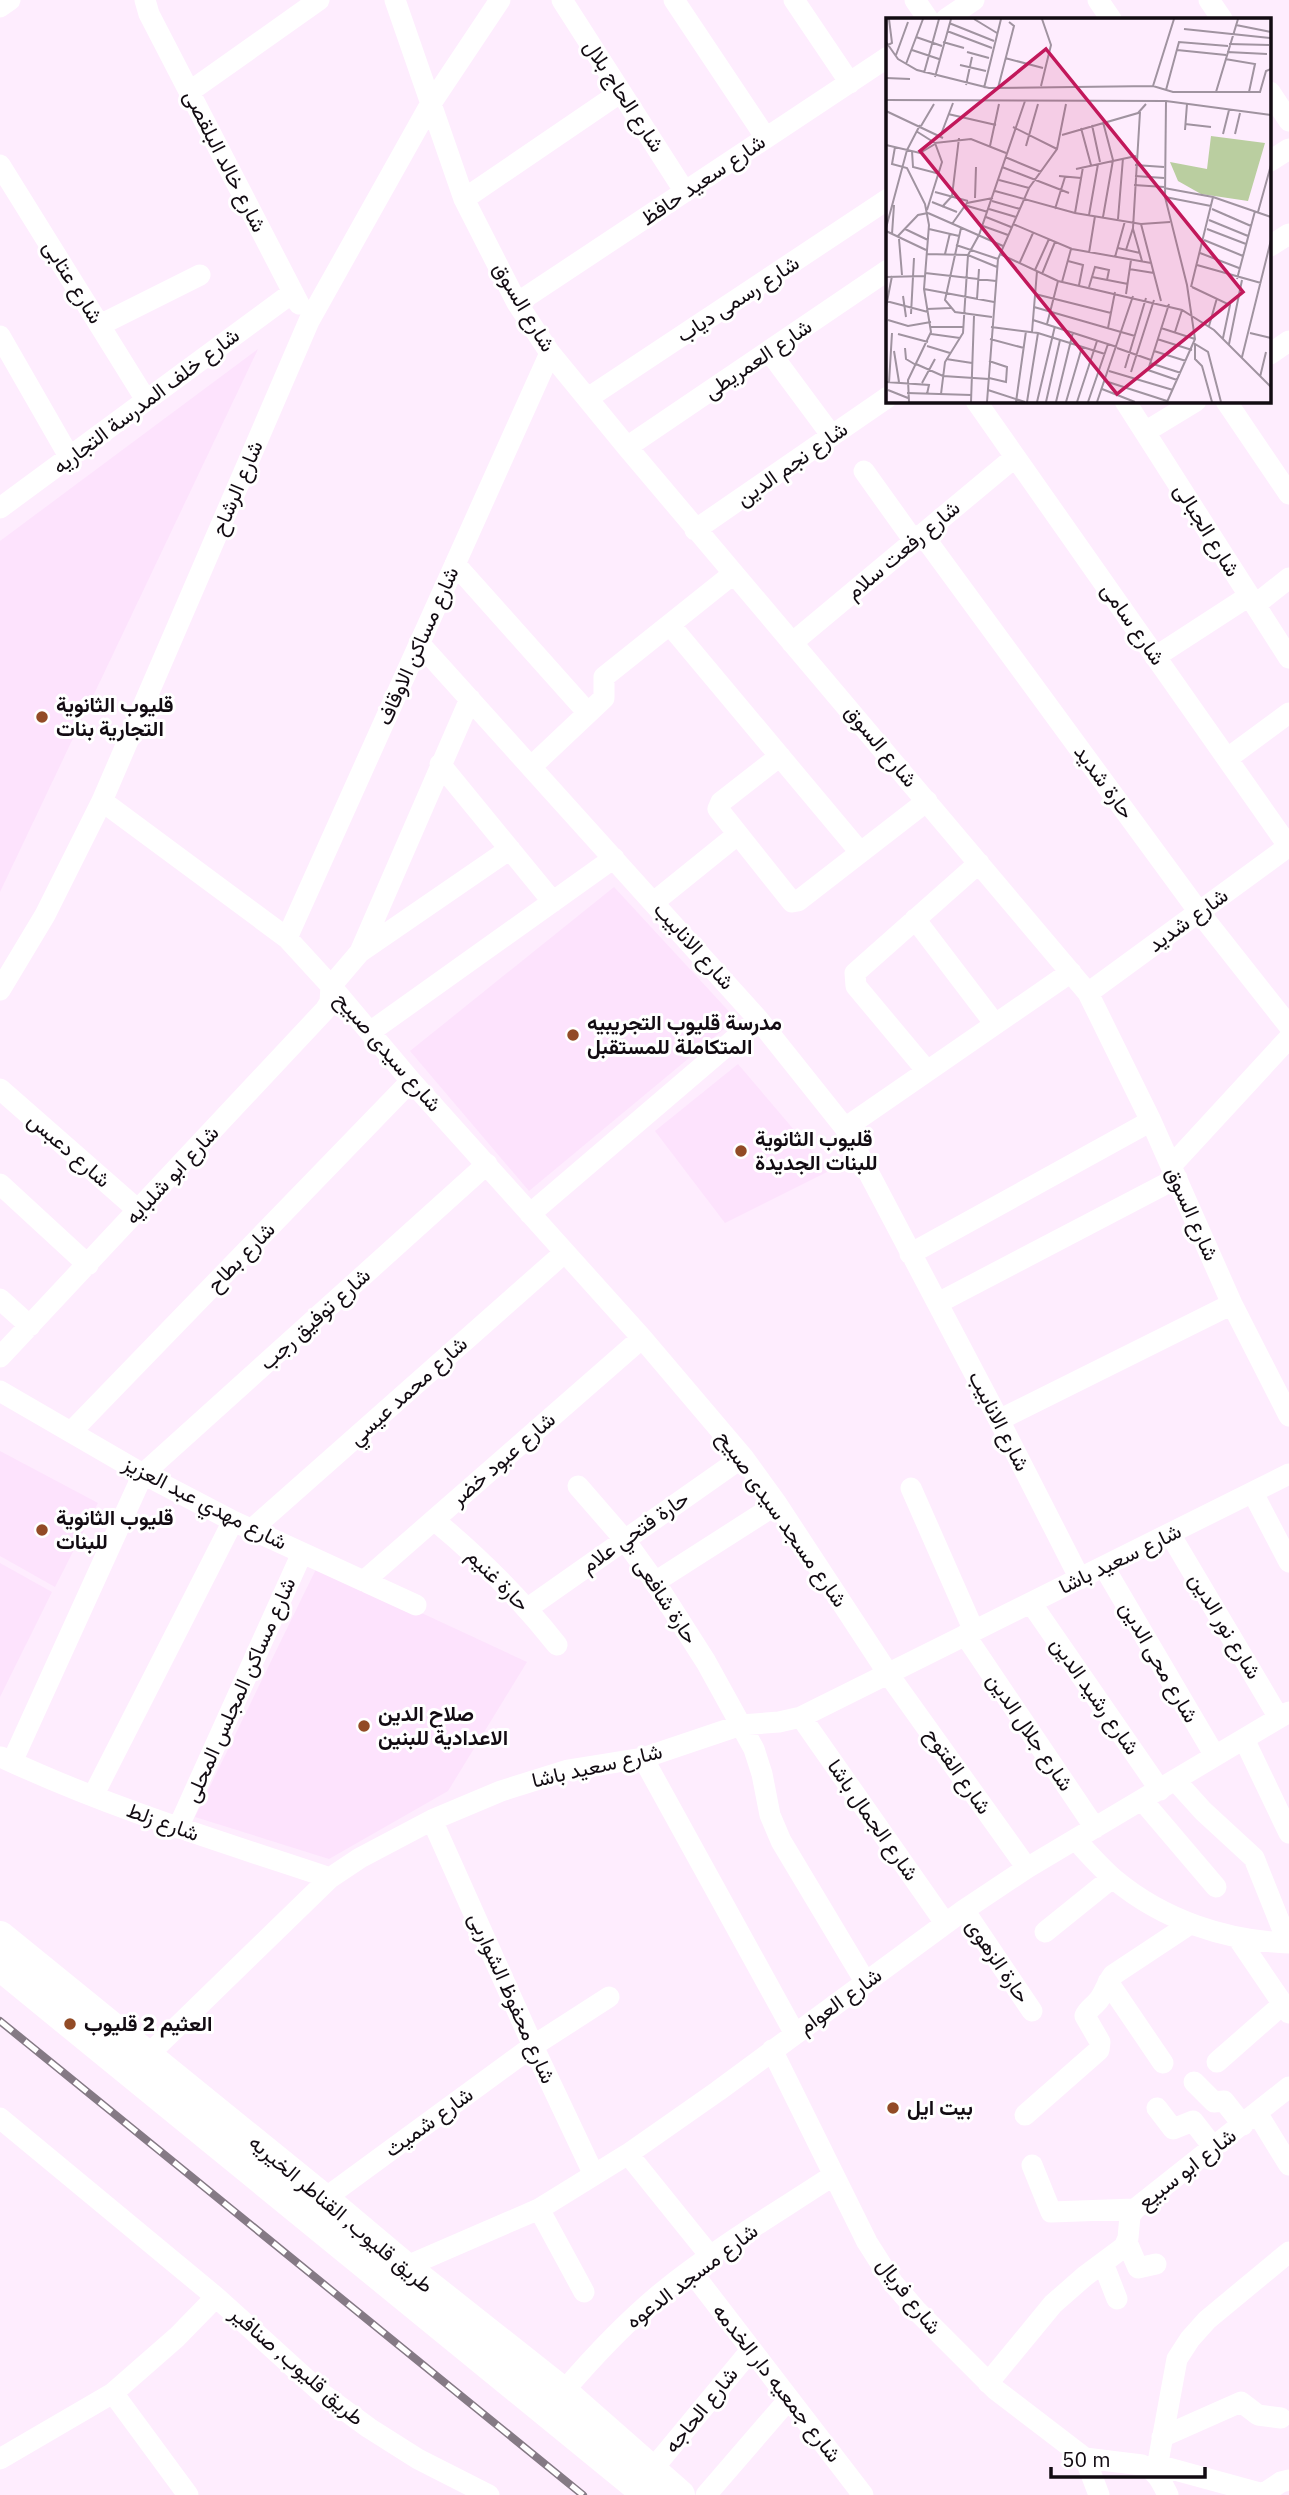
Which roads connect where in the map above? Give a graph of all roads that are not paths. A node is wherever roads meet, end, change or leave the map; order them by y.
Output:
1 (10, 0) edge
2 (145, 0) edge
3 (319, 0) edge
4 (395, 0) edge
5 (500, 0) edge
6 (562, 0) edge
7 (674, 0) edge
8 (794, 0) edge
9 (915, 0) edge
10 (974, 0) edge
11 (1098, 0) edge
12 (1209, 0) edge
13 (0, 7) edge
14 (927, 18) edge
15 (947, 18) edge
16 (1110, 18) edge
17 (1221, 18) edge
18 (886, 58) edge
19 (850, 83) junction
20 (188, 92) junction
21 (621, 93) junction
22 (1272, 95) edge
23 (430, 105) junction
24 (1289, 121) edge
25 (766, 138) junction
26 (1289, 149) edge
27 (1272, 160) edge
28 (0, 165) edge
29 (685, 192) junction
30 (464, 199) junction
31 (886, 200) edge
32 (1289, 234) edge
33 (1272, 245) edge
34 (886, 274) edge
35 (200, 275) dead end
36 (292, 293) junction
37 (517, 303) junction
38 (309, 321) junction
39 (100, 325) junction
40 (0, 336) edge
41 (1289, 341) edge
42 (769, 351) junction
43 (550, 353) junction
44 (1272, 353) edge
45 (588, 398) junction
46 (886, 398) edge
47 (146, 400) junction
48 (977, 402) edge
49 (1126, 402) edge
50 (1194, 402) edge
51 (1227, 402) edge
52 (1145, 432) junction
53 (832, 436) junction
54 (627, 447) junction
55 (1015, 457) junction
56 (70, 458) junction
57 (1282, 466) edge
58 (864, 471) dead end
59 (1289, 494) edge
60 (0, 508) edge
61 (695, 530) junction
62 (918, 537) junction
63 (455, 564) junction
64 (733, 574) junction
65 (1289, 578) edge
66 (1252, 600) junction
67 (670, 625) junction
68 (419, 643) junction
69 (792, 643) junction
70 (1156, 656) junction
71 (1289, 658) edge
72 (470, 699) junction
73 (588, 713) junction
74 (1289, 713) edge
75 (780, 756) junction
76 (1228, 758) junction
77 (440, 764) junction
78 (531, 766) junction
79 (927, 800) junction
80 (102, 801) junction
81 (737, 835) junction
82 (1289, 847) edge
83 (510, 849) junction
84 (860, 852) junction
85 (614, 858) junction
86 (979, 863) junction
87 (553, 902) junction
88 (654, 902) junction
89 (1199, 912) junction
90 (915, 919) junction
91 (287, 938) junction
92 (359, 952) junction
93 (1071, 972) junction
94 (3, 980) edge
95 (331, 986) junction
96 (1088, 993) junction
97 (758, 1019) junction
98 (995, 1024) junction
99 (1289, 1026) edge
100 (370, 1032) junction
101 (1289, 1038) edge
102 (928, 1071) junction
103 (411, 1081) junction
104 (0, 1089) edge
105 (1151, 1121) junction
106 (845, 1128) junction
107 (487, 1164) junction
108 (1174, 1172) junction
109 (0, 1184) edge
110 (139, 1211) junction
111 (530, 1214) junction
112 (564, 1253) junction
113 (910, 1254) junction
114 (88, 1265) junction
115 (0, 1299) edge
116 (937, 1303) junction
117 (1232, 1304) junction
118 (30, 1326) junction
119 (642, 1338) junction
120 (0, 1357) edge
121 (0, 1391) edge
122 (1289, 1416) edge
123 (999, 1420) junction
124 (71, 1432) junction
125 (743, 1457) junction
126 (144, 1474) junction
127 (1289, 1474) edge
128 (578, 1486) dead end
129 (911, 1488) dead end
130 (1253, 1493) junction
131 (777, 1504) junction
132 (434, 1520) junction
133 (242, 1525) junction
134 (1170, 1534) junction
135 (624, 1539) junction
136 (302, 1553) junction
137 (1289, 1562) edge
138 (1104, 1567) junction
139 (1080, 1579) junction
140 (364, 1581) junction
141 (655, 1582) junction
142 (1031, 1602) junction
143 (416, 1605) dead end
144 (528, 1608) junction
145 (970, 1633) junction
146 (557, 1645) dead end
147 (888, 1675) junction
148 (1284, 1715) edge
149 (801, 1717) junction
150 (741, 1725) junction
151 (1244, 1739) junction
152 (1215, 1756) junction
153 (643, 1758) junction
154 (6, 1760) edge
155 (1159, 1790) junction
156 (93, 1796) junction
157 (432, 1820) junction
158 (178, 1828) junction
159 (1095, 1828) junction
160 (1289, 1833) edge
161 (1076, 1840) junction
162 (1027, 1868) junction
163 (330, 1878) junction
164 (1112, 1878) junction
165 (1216, 1887) dead end
166 (964, 1910) junction
167 (945, 1923) junction
168 (1191, 1924) junction
169 (1045, 1932) dead end
170 (0, 1936) edge
171 (1238, 1938) junction
172 (1289, 1943) edge
173 (0, 1966) edge
174 (1108, 1982) junction
175 (866, 1983) junction
176 (609, 1997) dead end
177 (1286, 2008) edge
178 (1031, 2011) dead end
179 (795, 2034) junction
180 (533, 2046) junction
181 (772, 2050) junction
182 (148, 2055) junction
183 (1217, 2062) dead end
184 (1163, 2063) dead end
185 (1194, 2082) dead end
186 (1289, 2087) edge
187 (1157, 2108) dead end
188 (1025, 2115) dead end
189 (0, 2118) edge
190 (1250, 2119) junction
191 (1214, 2148) junction
192 (628, 2154) junction
193 (1032, 2165) dead end
194 (1289, 2165) edge
195 (594, 2175) junction
196 (834, 2175) junction
197 (324, 2199) junction
198 (1135, 2208) junction
199 (539, 2209) junction
200 (1127, 2242) junction
201 (710, 2257) junction
202 (1287, 2259) edge
203 (1102, 2263) junction
204 (1156, 2264) dead end
205 (691, 2271) junction
206 (396, 2274) junction
207 (584, 2292) dead end
208 (216, 2297) junction
209 (1116, 2299) dead end
210 (751, 2350) junction
211 (988, 2383) junction
212 (563, 2392) junction
213 (113, 2393) junction
214 (789, 2399) junction
215 (1281, 2418) dead end
216 (1162, 2437) junction
217 (1084, 2458) junction
218 (0, 2459) edge
219 (1156, 2469) junction
220 (1289, 2480) edge
221 (650, 2483) edge
222 (1091, 2492) edge
223 (187, 2495) edge
224 (489, 2495) edge
225 (680, 2495) edge
226 (706, 2495) edge
227 (863, 2495) edge
228 (1168, 2495) edge

1 - 13 street
2 - 20 street, شارع خالد البلقصى
3 - 20 street
4 - 23 street, شارع السوق
5 - 23 street, شارع الرشاح
6 - 21 street, شارع الحاج بلال
7 - 25 street
8 - 19 street
9 - 14 street
10 - 15 street
11 - 16 street
12 - 17 street
18 - 19 street, شارع سعيد حافظ
19 - 25 street, شارع سعيد حافظ
20 - 36 street, شارع خالد البلقصى
21 - 29 street, شارع الحاج بلال
21 - 30 street
22 - 24 street
23 - 30 street, شارع السوق
23 - 38 street, شارع الرشاح
25 - 29 street, شارع سعيد حافظ
26 - 27 street
28 - 39 street, شارع عتابى
29 - 37 street, شارع سعيد حافظ
30 - 37 street, شارع السوق
31 - 45 street, شارع رسمى دياب
32 - 33 street
34 - 42 street, شارع العمريطى
35 - 39 street
36 - 38 street, شارع خالد البلقصى
36 - 47 street, شارع خلف المدرسة التجاريه
37 - 43 street, شارع السوق
38 - 80 street, شارع الرشاح
39 - 47 street, شارع عتابى
40 - 56 street
41 - 44 street
42 - 53 street
42 - 54 street, شارع العمريطى
43 - 45 street, شارع السوق
43 - 63 street, شارع مساكن الاوقاف
45 - 54 street, شارع السوق
46 - 53 street, شارع نجم الدين
47 - 56 street, شارع خلف المدرسة التجاريه
48 - 55 street, شارع سامى
49 - 52 street, شارع الجبالى
50 - 52 street
51 - 57 street
52 - 66 street, شارع الجبالى
53 - 61 street, شارع نجم الدين
54 - 61 street, شارع السوق
55 - 62 street, شارع رفعت سلام
55 - 70 street, شارع سامى
56 - 60 street, شارع خلف المدرسة التجاريه
57 - 59 street
58 - 62 street, حارة شديد
61 - 64 street, شارع السوق
62 - 69 street, شارع رفعت سلام
62 - 89 street, حارة شديد
63 - 68 street, شارع مساكن الاوقاف
63 - 73 street
64 - 67 street
64 - 69 street, شارع السوق
65 - 66 street
66 - 70 street
66 - 71 street, شارع الجبالى
67 - 73 street
67 - 75 street
68 - 72 street, شارع الانابيب
68 - 91 street, شارع مساكن الاوقاف
69 - 79 street, شارع السوق
70 - 76 street, شارع سامى
72 - 77 street
72 - 78 street, شارع الانابيب
73 - 78 street
74 - 76 street
75 - 81 street
75 - 84 street
76 - 82 street, شارع سامى
77 - 83 street
77 - 92 street
78 - 85 street, شارع الانابيب
79 - 84 street
79 - 86 street, شارع السوق
80 - 91 street, شارع سيدى صبيح
80 - 94 street, شارع الرشاح
81 - 84 street
81 - 88 street
82 - 89 street, شارع شديد
83 - 87 street
83 - 92 street
85 - 87 street
85 - 88 street, شارع الانابيب
86 - 90 street
86 - 93 street, شارع السوق
87 - 100 street
88 - 97 street, شارع الانابيب
89 - 96 street, شارع شديد
89 - 99 street, حارة شديد
90 - 98 street
90 - 102 street
91 - 95 street, شارع سيدى صبيح
92 - 95 street, شارع ابو شلبايه
93 - 96 street, شارع السوق
93 - 98 street
95 - 100 street, شارع سيدى صبيح
95 - 110 street, شارع ابو شلبايه
96 - 105 street, شارع السوق
97 - 106 street, شارع الانابيب
97 - 111 street
98 - 102 street
100 - 103 street, شارع سيدى صبيح
101 - 108 street
102 - 106 street
103 - 107 street, شارع سيدى صبيح
103 - 124 street, شارع بطاح
104 - 110 street, شارع دعبس
105 - 108 street, شارع السوق
105 - 113 street
106 - 113 street, شارع الانابيب
107 - 111 street, شارع سيدى صبيح
107 - 126 street, شارع توفيق رجب
108 - 116 street
108 - 117 street, شارع السوق
109 - 114 street
110 - 114 street, شارع ابو شلبايه
111 - 112 street, شارع سيدى صبيح
112 - 119 street, شارع سيدى صبيح
112 - 133 street, شارع محمد عيسي
113 - 116 street, شارع الانابيب
114 - 118 street, شارع ابو شلبايه
115 - 118 street
116 - 123 street, شارع الانابيب
117 - 122 street, شارع السوق
117 - 123 street
118 - 120 street, شارع ابو شلبايه
119 - 125 street, شارع مسجد سيدى صبيح
119 - 132 street, شارع عبود خضر
121 - 124 street, شارع مهدي عبد العزيز
123 - 139 street, شارع الانابيب
124 - 126 street, شارع مهدي عبد العزيز
125 - 131 street, شارع مسجد سيدى صبيح
125 - 135 street, حارة فتحي علام
126 - 133 street, شارع مهدي عبد العزيز
126 - 154 street
127 - 130 street, شارع سعيد باشا
128 - 135 street, حارة شافعى
129 - 145 street, شارع جلال الدين
130 - 134 street, شارع سعيد باشا
130 - 137 street
131 - 141 street
131 - 147 street, شارع مسجد سيدى صبيح
132 - 140 street, شارع عبود خضر
132 - 144 street, حارة غنيم
133 - 136 street, شارع مهدي عبد العزيز
133 - 156 street
134 - 138 street, شارع سعيد باشا
134 - 148 street, شارع نور الدين
135 - 141 street, حارة شافعى
135 - 144 street, حارة فتحي علام
136 - 140 street, شارع مهدي عبد العزيز
136 - 158 street, شارع مساكن المجلس المحلى
138 - 139 street, شارع سعيد باشا
138 - 152 street, شارع محى الدين
139 - 142 street, شارع سعيد باشا
140 - 143 street, شارع مهدي عبد العزيز
141 - 150 street, حارة شافعى
142 - 145 street, شارع سعيد باشا
142 - 155 street, شارع رشيد الدين
144 - 146 street, حارة غنيم
145 - 147 street, شارع سعيد باشا
145 - 159 street, شارع جلال الدين
147 - 149 street, شارع سعيد باشا
147 - 162 street, شارع الفتوح
148 - 151 street, شارع العوام
149 - 150 street, شارع سعيد باشا
149 - 167 street, شارع الجمال باشا
150 - 153 street, شارع سعيد باشا
150 - 175 street, حارة شافعى
151 - 152 street, شارع العوام
151 - 160 street
152 - 155 street, شارع العوام
153 - 157 street, شارع سعيد باشا
153 - 179 street
154 - 156 street, شارع زلط
155 - 159 street, شارع العوام
155 - 165 street
155 - 172 street
156 - 158 street, شارع زلط
157 - 163 street, شارع سعيد باشا
157 - 180 street, شارع محفوظ الشواربى
158 - 163 street, شارع زلط
159 - 161 street, شارع العوام
161 - 162 street, شارع العوام
161 - 164 street
162 - 166 street, شارع العوام
163 - 182 street, شارع سعيد باشا
164 - 168 street
164 - 169 street
166 - 167 street, شارع العوام
166 - 178 street, حارة الزهوى
167 - 175 street, شارع العوام
168 - 171 street
168 - 174 street
170 - 182 main road, طريق قليوب, القناطر الخيريه
171 - 172 street
171 - 177 street
173 - 206 main road, طريق قليوب, القناطر الخيريه
174 - 184 street
174 - 188 street
175 - 179 street, شارع العوام
176 - 180 street, شارع شميث
177 - 183 street
179 - 181 street, شارع العوام
180 - 195 street, شارع محفوظ الشواربى
180 - 197 street, شارع شميث
181 - 192 street, شارع العوام
181 - 196 street, شارع فريال
182 - 197 main road, طريق قليوب, القناطر الخيريه
185 - 190 street
186 - 190 street, شارع ابو سبيع
187 - 191 street
189 - 208 street, طريق قليوب, صنافير
190 - 191 street, شارع ابو سبيع
190 - 194 street
191 - 198 street, شارع ابو سبيع
192 - 195 street, شارع العوام
192 - 201 street
193 - 198 street
195 - 199 street, شارع العوام
196 - 201 street, شارع مسجد الدعوه
196 - 211 street, شارع فريال
197 - 206 main road, طريق قليوب, القناطر الخيريه
198 - 200 street, شارع ابو سبيع
199 - 206 street, شارع العوام
199 - 207 street
200 - 203 street
200 - 204 street
201 - 205 street, شارع مسجد الدعوه
202 - 216 street
203 - 209 street
203 - 211 street
205 - 210 street, شارع جمعيه دار الخدمه
205 - 212 street, شارع مسجد الدعوه
206 - 212 main road, طريق قليوب, القناطر الخيريه
206 - 221 main road, طريق قليوب, القناطر الخيريه
208 - 213 street
208 - 224 street, طريق قليوب, صنافير
210 - 214 street, شارع جمعيه دار الخدمه
210 - 221 street, شارع الحاجه
211 - 217 street, شارع فريال
212 - 221 main road, طريق قليوب, القناطر الخيريه
213 - 218 street
213 - 223 street
214 - 226 street
214 - 227 street, شارع جمعيه دار الخدمه
215 - 216 street
216 - 219 street
217 - 219 street
217 - 222 street
219 - 220 street
219 - 228 street
221 - 225 main road, طريق قليوب, القناطر الخيريه

